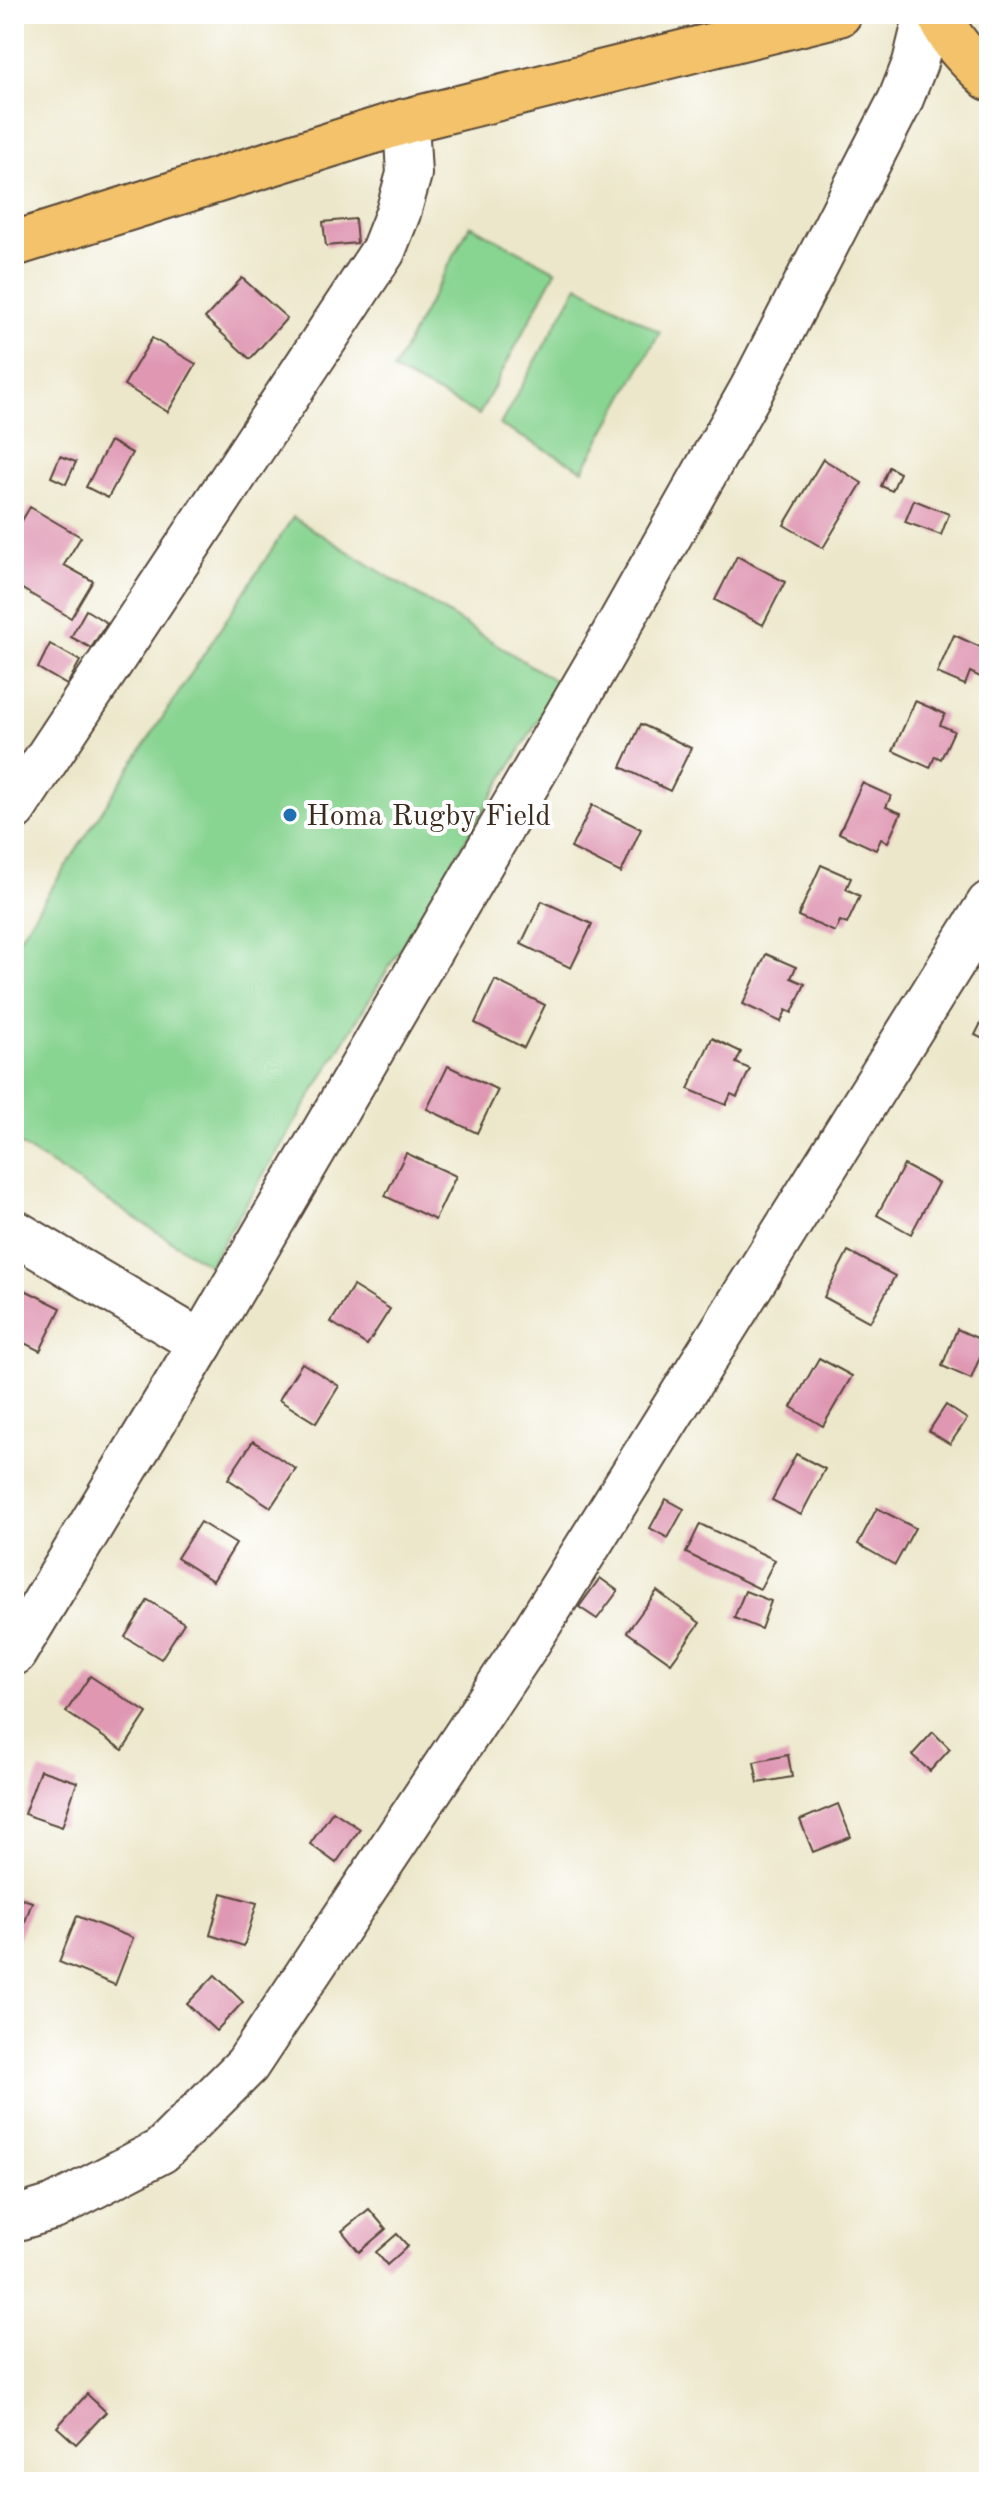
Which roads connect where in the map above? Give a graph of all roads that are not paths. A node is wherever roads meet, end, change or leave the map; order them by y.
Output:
1 (839, 14) edge
2 (927, 14) edge
3 (940, 14) edge
4 (989, 78) edge
5 (406, 121) junction
6 (14, 244) edge
7 (14, 808) edge
8 (989, 904) edge
9 (14, 1232) edge
10 (201, 1343) junction
11 (14, 1653) edge
12 (14, 2219) edge

1 - 5 main road
2 - 10 street
3 - 4 main road
5 - 6 main road
5 - 7 street
8 - 12 street
9 - 10 street
10 - 11 street

